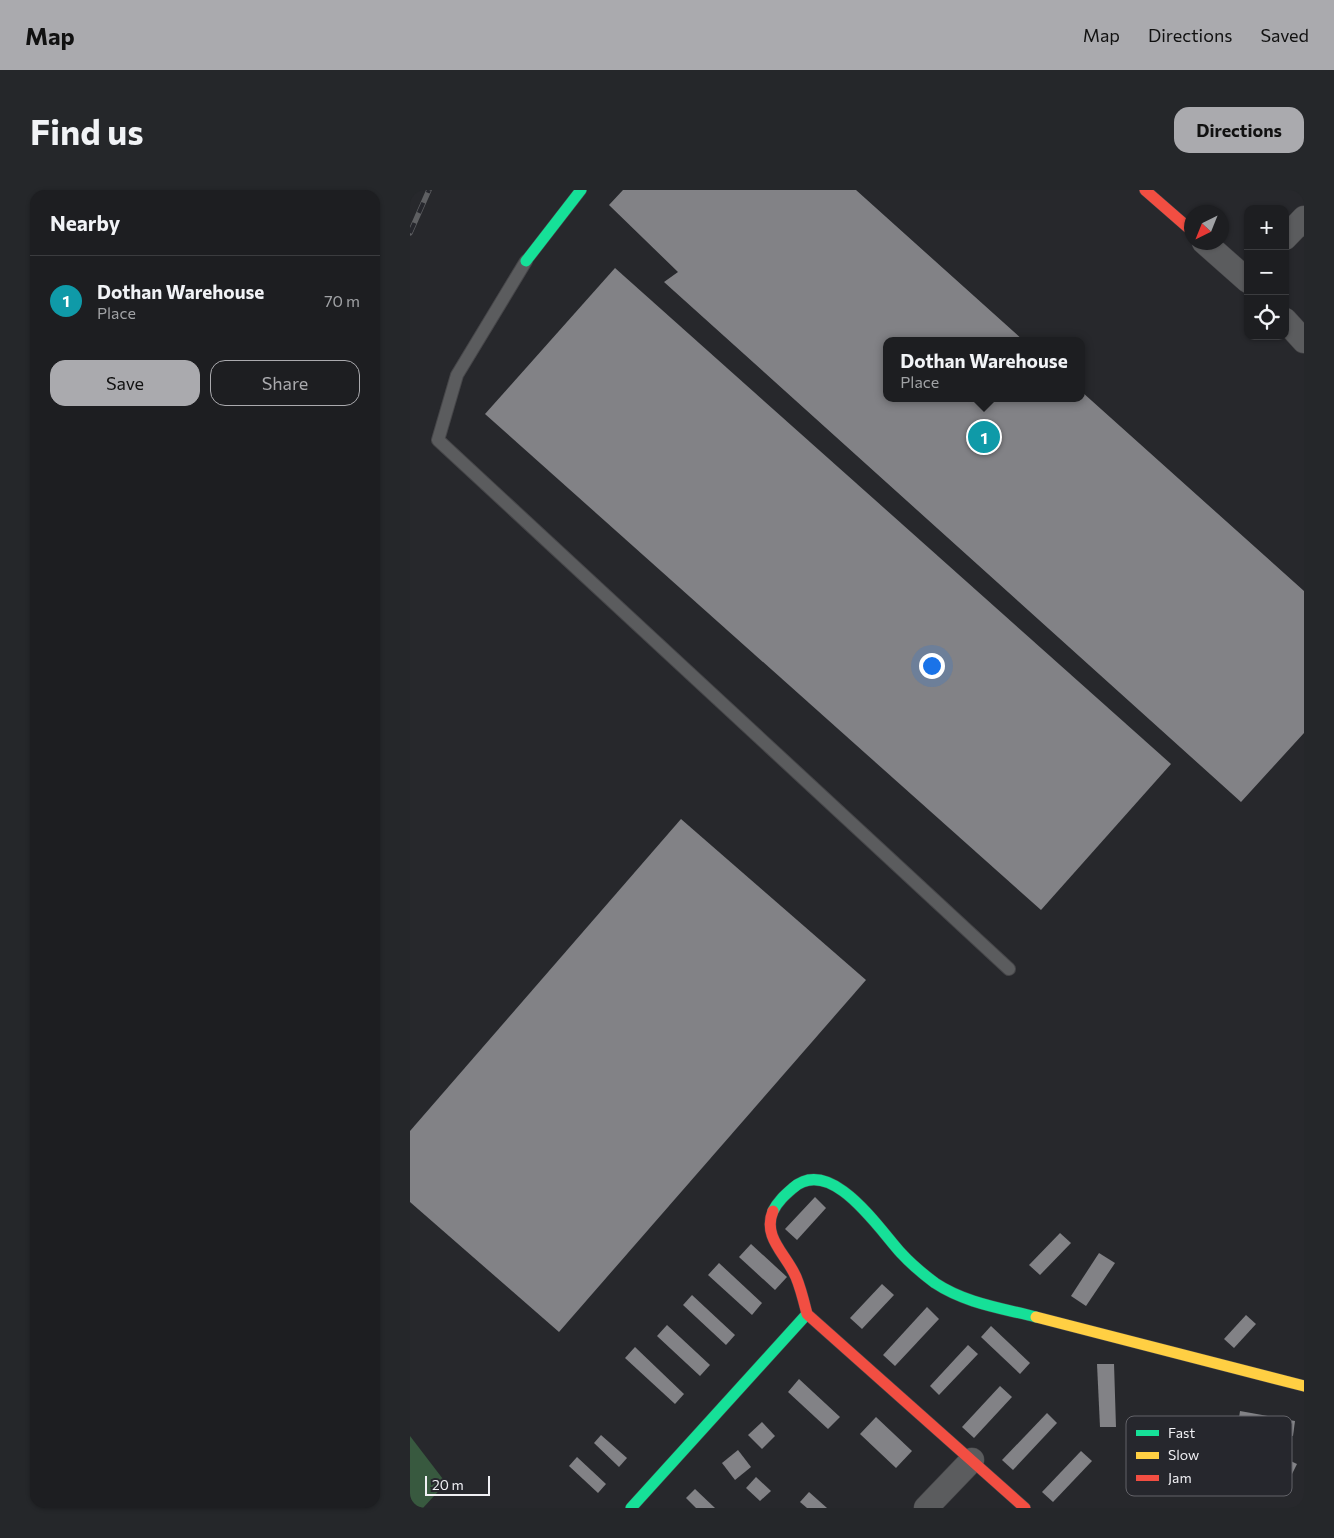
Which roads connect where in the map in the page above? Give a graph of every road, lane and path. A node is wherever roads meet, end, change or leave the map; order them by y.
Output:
1 (581, 190) edge
2 (1145, 190) edge
3 (1304, 218) edge
4 (1184, 224) edge
5 (1289, 234) edge
6 (1213, 250) edge
7 (526, 261) joint
8 (1244, 276) edge
9 (1289, 324) edge
10 (1304, 341) edge
11 (1009, 969) dead end
12 (807, 1314) junction
13 (1304, 1386) edge
14 (972, 1460) junction
15 (630, 1508) edge
16 (926, 1508) edge
17 (1025, 1508) edge

1 - 7 street
2 - 4 street
3 - 5 street
6 - 8 street
7 - 11 lane
9 - 10 street
12 - 13 street
12 - 14 street
12 - 15 street
14 - 16 street
14 - 17 street

